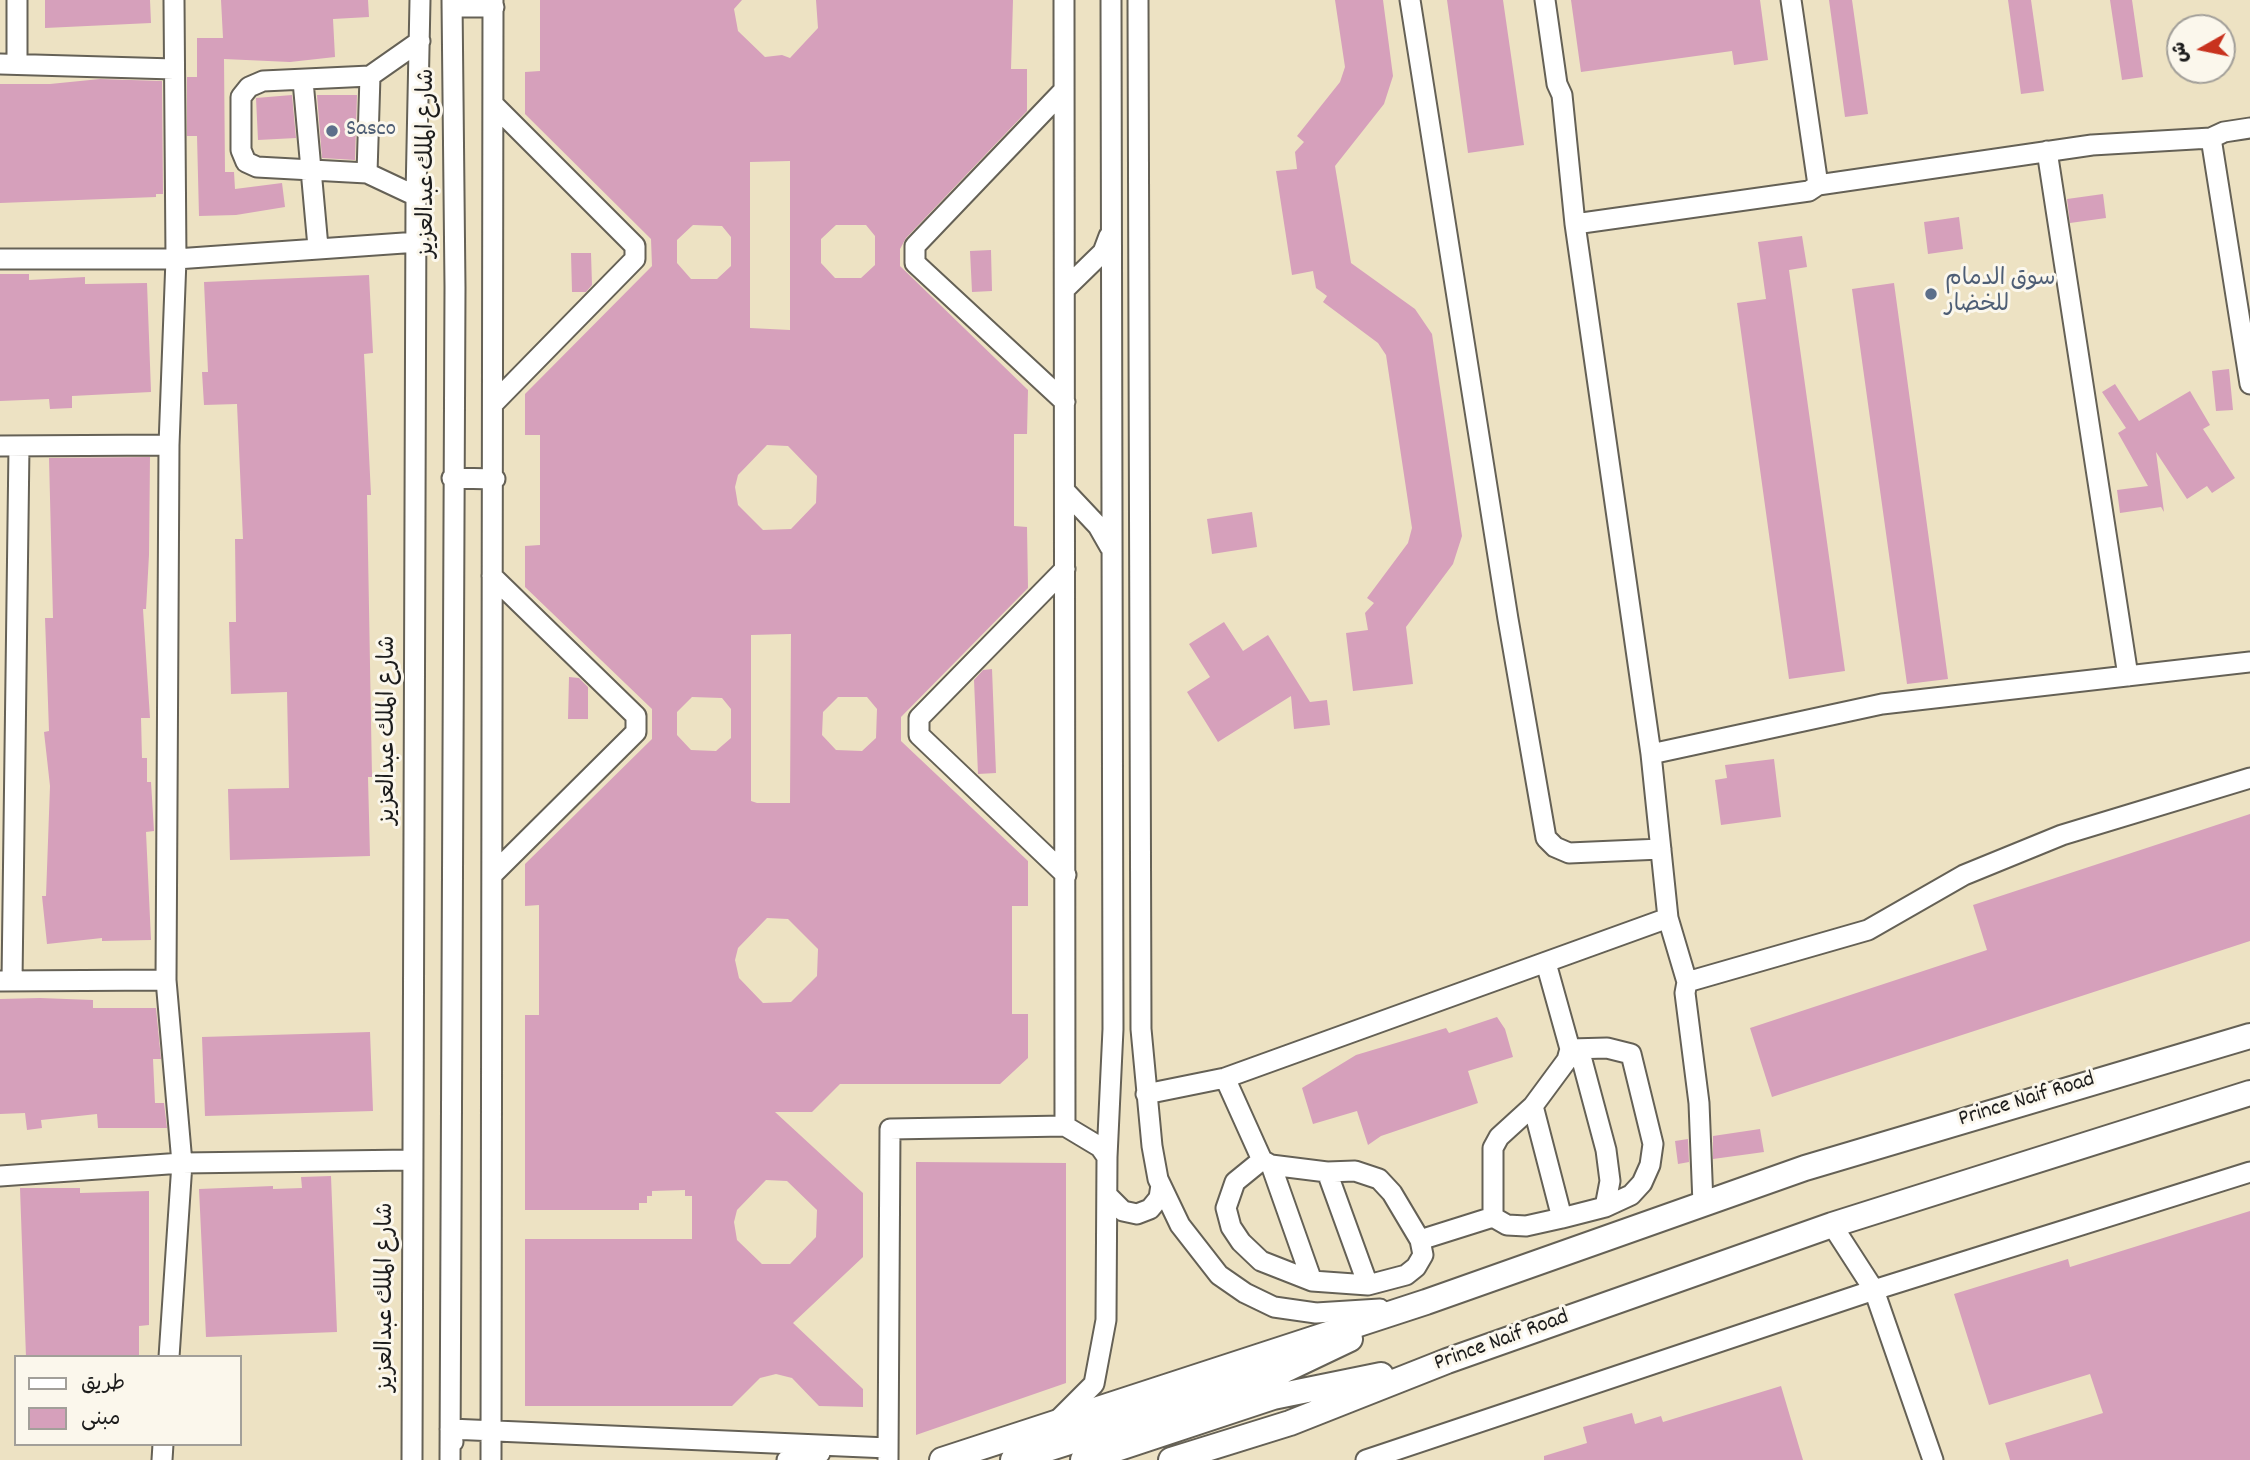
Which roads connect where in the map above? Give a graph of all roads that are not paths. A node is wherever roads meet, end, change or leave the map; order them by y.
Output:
1 (17, 0) edge
2 (174, 0) edge
3 (420, 0) edge
4 (1064, 0) edge
5 (1111, 0) edge
6 (1138, 0) edge
7 (1410, 0) edge
8 (1545, 0) edge
9 (1791, 0) edge
10 (452, 4) edge
11 (494, 4) edge
12 (420, 41) junction
13 (8, 64) edge
14 (174, 69) junction
15 (370, 76) junction
16 (303, 81) junction
17 (1064, 90) junction
18 (494, 105) junction
19 (2250, 128) edge
20 (2211, 138) junction
21 (2048, 152) junction
22 (313, 170) junction
23 (367, 173) junction
24 (1818, 185) junction
25 (416, 196) junction
26 (1575, 224) junction
27 (1111, 228) junction
28 (418, 242) junction
29 (318, 247) junction
30 (0, 259) edge
31 (177, 259) junction
32 (1065, 289) junction
33 (2250, 384) edge
34 (1065, 402) junction
35 (493, 404) junction
36 (169, 444) junction
37 (10, 446) edge
38 (452, 478) junction
39 (495, 479) junction
40 (1065, 491) junction
41 (1086, 511) junction
42 (1065, 515) junction
43 (1112, 550) junction
44 (1065, 569) junction
45 (492, 576) junction
46 (2250, 662) edge
47 (2128, 676) junction
48 (1651, 754) junction
49 (2250, 778) edge
50 (1661, 849) junction
51 (493, 874) junction
52 (1066, 875) junction
53 (1668, 918) junction
54 (1546, 963) junction
55 (166, 980) junction
56 (6, 981) edge
57 (1686, 982) junction
58 (2250, 1036) edge
59 (1574, 1049) junction
60 (1225, 1078) junction
61 (2250, 1093) edge
62 (1146, 1094) junction
63 (1534, 1106) junction
64 (1065, 1126) junction
65 (1107, 1157) junction
66 (412, 1160) junction
67 (1266, 1162) junction
68 (182, 1163) junction
69 (1327, 1172) junction
70 (2250, 1172) edge
71 (0, 1176) edge
72 (1161, 1185) junction
73 (1107, 1195) junction
74 (1703, 1204) junction
75 (1605, 1206) junction
76 (1493, 1217) junction
77 (1562, 1218) junction
78 (1832, 1225) junction
79 (1420, 1240) junction
80 (1312, 1281) junction
81 (1368, 1284) junction
82 (1874, 1290) junction
83 (1426, 1302) junction
84 (169, 1355) edge
85 (1447, 1361) junction
86 (1270, 1388) junction
87 (1055, 1422) junction
88 (450, 1429) junction
89 (491, 1431) junction
90 (850, 1447) junction
91 (888, 1454) edge
92 (412, 1460) edge
93 (450, 1460) edge
94 (457, 1460) edge
95 (491, 1460) edge
96 (787, 1460) edge
97 (942, 1460) edge
98 (1013, 1460) edge
99 (1083, 1460) edge
100 (1171, 1460) edge
101 (1366, 1460) edge
102 (1933, 1460) edge

1 - 13 street
2 - 14 street
3 - 12 street, شارع الملك عبدالعزيز
4 - 17 street
5 - 27 street
6 - 62 street
7 - 50 street
8 - 26 street
9 - 24 street
10 - 11 street
10 - 38 street, شارع الملك عبدالعزيز
11 - 18 street
12 - 15 street
12 - 25 street, شارع الملك عبدالعزيز
13 - 14 street
14 - 31 street
15 - 16 street
15 - 23 street
16 - 22 street
16 - 22 street
17 - 32 street
17 - 34 street
18 - 35 street
18 - 35 street
19 - 20 street
20 - 21 street
20 - 33 street
21 - 24 street
21 - 47 street
22 - 23 street
22 - 29 street
23 - 25 street
24 - 26 street
25 - 28 street, شارع الملك عبدالعزيز
26 - 48 street
27 - 32 street
27 - 43 street
28 - 29 street
28 - 66 street, شارع الملك عبدالعزيز
29 - 31 street
30 - 31 street
31 - 36 street
32 - 34 street
34 - 40 street
35 - 39 street
36 - 37 street
36 - 55 street
37 - 56 street
38 - 39 street
38 - 88 street, شارع الملك عبدالعزيز
39 - 45 street
40 - 41 street
40 - 42 street
41 - 42 street
41 - 43 street
42 - 44 street
43 - 65 street
44 - 52 street
44 - 52 street
45 - 51 street
45 - 51 street
46 - 47 street
47 - 48 street
48 - 50 street
49 - 57 street
50 - 53 street
51 - 89 street
52 - 64 street
53 - 54 street
53 - 57 street
54 - 59 street
54 - 60 street
55 - 56 street
55 - 68 street
57 - 74 street
58 - 74 main road, Prince Naif Road
59 - 63 street
59 - 75 street
59 - 75 street
60 - 62 street
60 - 67 street
61 - 78 main road, Prince Naif Road
62 - 72 street
63 - 76 street
63 - 77 street
64 - 65 street
64 - 91 street
65 - 73 street
66 - 68 street
66 - 92 street, شارع الملك عبدالعزيز
67 - 69 street
67 - 80 street
67 - 80 street
68 - 71 street
68 - 84 street
69 - 79 street
69 - 81 street
70 - 82 street
72 - 73 street
72 - 83 street
73 - 87 street
74 - 83 main road, Prince Naif Road
75 - 77 street
76 - 77 street
76 - 79 street
78 - 82 street
78 - 85 main road, Prince Naif Road
79 - 81 street
80 - 81 street
82 - 101 street
82 - 102 street
83 - 86 main road
83 - 87 main road
85 - 86 main road
85 - 100 main road, Prince Naif Road
86 - 98 main road
86 - 99 main road
87 - 97 main road
88 - 89 street
88 - 93 street, شارع الملك عبدالعزيز
88 - 94 street
89 - 90 street
89 - 95 street
90 - 91 street
90 - 96 street

